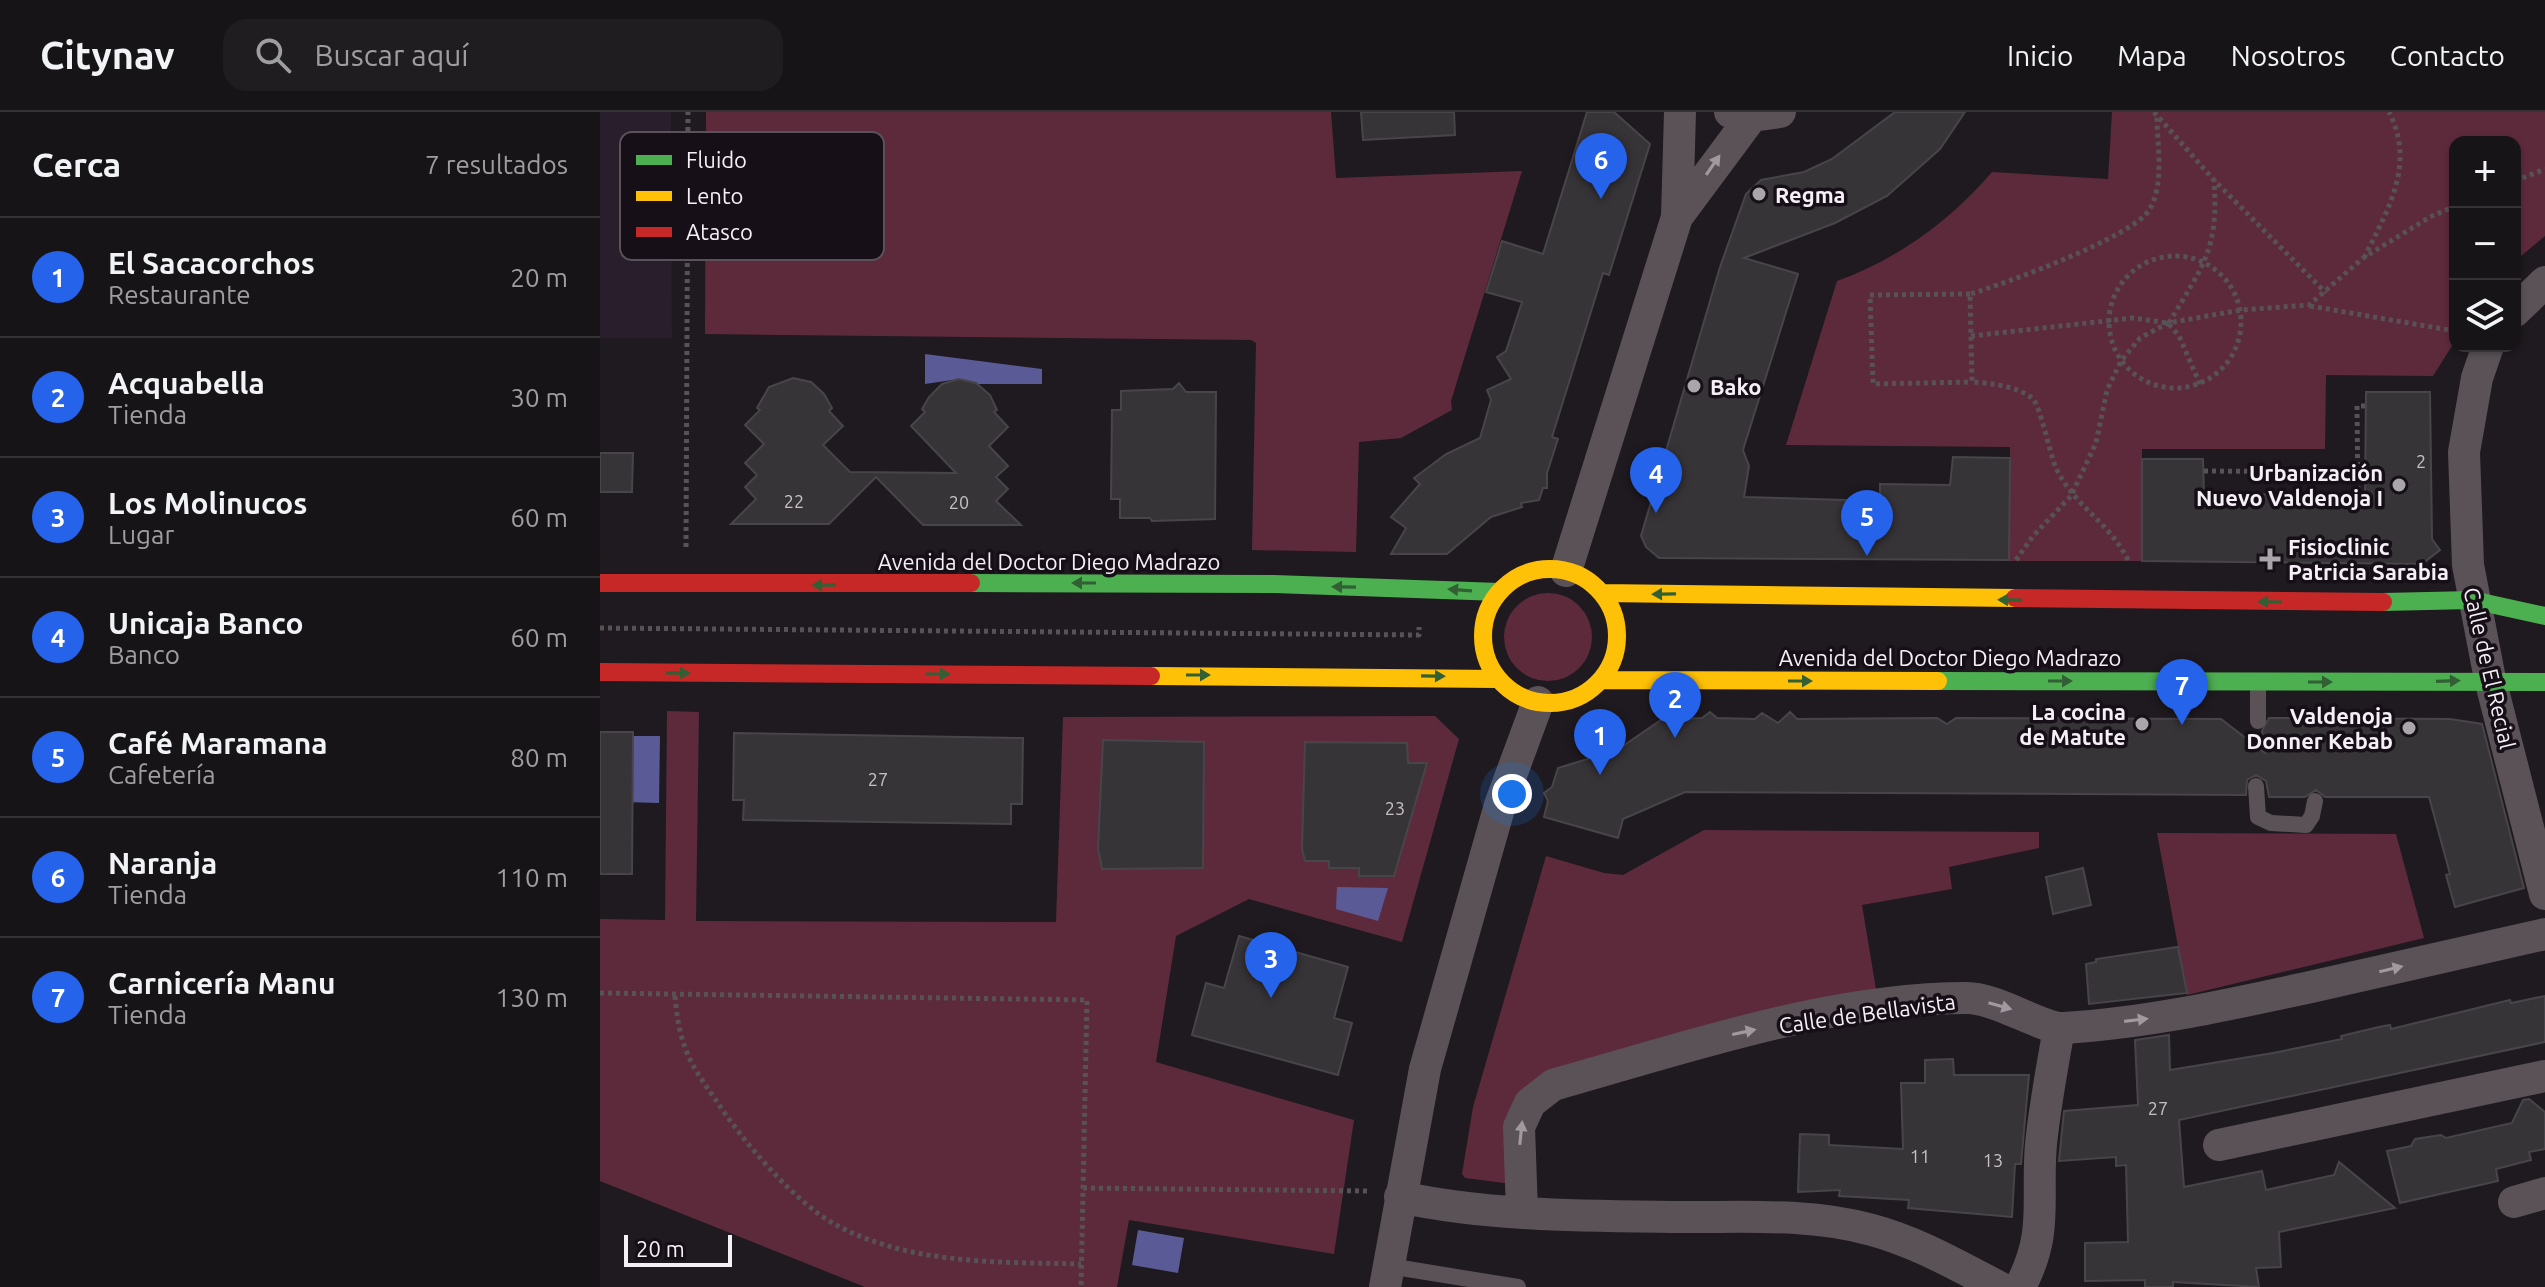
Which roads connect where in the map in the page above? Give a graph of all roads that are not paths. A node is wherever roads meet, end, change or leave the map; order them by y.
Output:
1 (1680, 112) edge
2 (1753, 113) edge
3 (1677, 217) junction
4 (2545, 282) edge
5 (2521, 305) edge
6 (2486, 352) edge
7 (1566, 571) junction
8 (600, 583) edge
9 (1499, 592) junction
10 (1602, 593) junction
11 (2472, 600) junction
12 (2545, 616) edge
13 (600, 672) edge
14 (1498, 679) junction
15 (2490, 679) junction
16 (1601, 680) junction
17 (2258, 682) junction
18 (2545, 682) edge
19 (1538, 702) junction
20 (2258, 721) dead end
21 (2256, 786) dead end
22 (2315, 801) dead end
23 (2545, 894) edge
24 (2545, 934) edge
25 (2059, 1029) junction
26 (2545, 1076) edge
27 (2219, 1145) dead end
28 (2545, 1193) edge
29 (1400, 1197) junction
30 (2514, 1202) dead end
31 (1522, 1211) junction
32 (1387, 1276) edge
33 (1518, 1287) edge
34 (1999, 1287) edge
35 (2020, 1287) edge

1 - 3 street
3 -> 2 street
3 - 7 street
4 - 5 street
6 - 11 street, Calle de El Recial
7 - 9 main road
7 - 10 main road
9 -> 8 main road, Avenida del Doctor Diego Madrazo
9 - 14 main road
11 -> 10 main road
10 - 16 main road
11 - 12 main road
11 - 15 street, Calle de El Recial
13 -> 14 main road
14 - 19 main road
17 -> 15 main road, Avenida del Doctor Diego Madrazo
15 - 18 main road, Avenida del Doctor Diego Madrazo
15 - 23 street, Calle de El Recial
16 -> 17 main road, Avenida del Doctor Diego Madrazo
16 - 19 main road
17 - 20 lane
19 - 29 street
21 - 22 lane
25 -> 24 street
31 -> 25 street, Calle de Bellavista
25 - 35 street
26 - 27 street
28 - 30 street
29 - 31 street
29 - 32 street
31 - 34 street
32 - 33 lane

